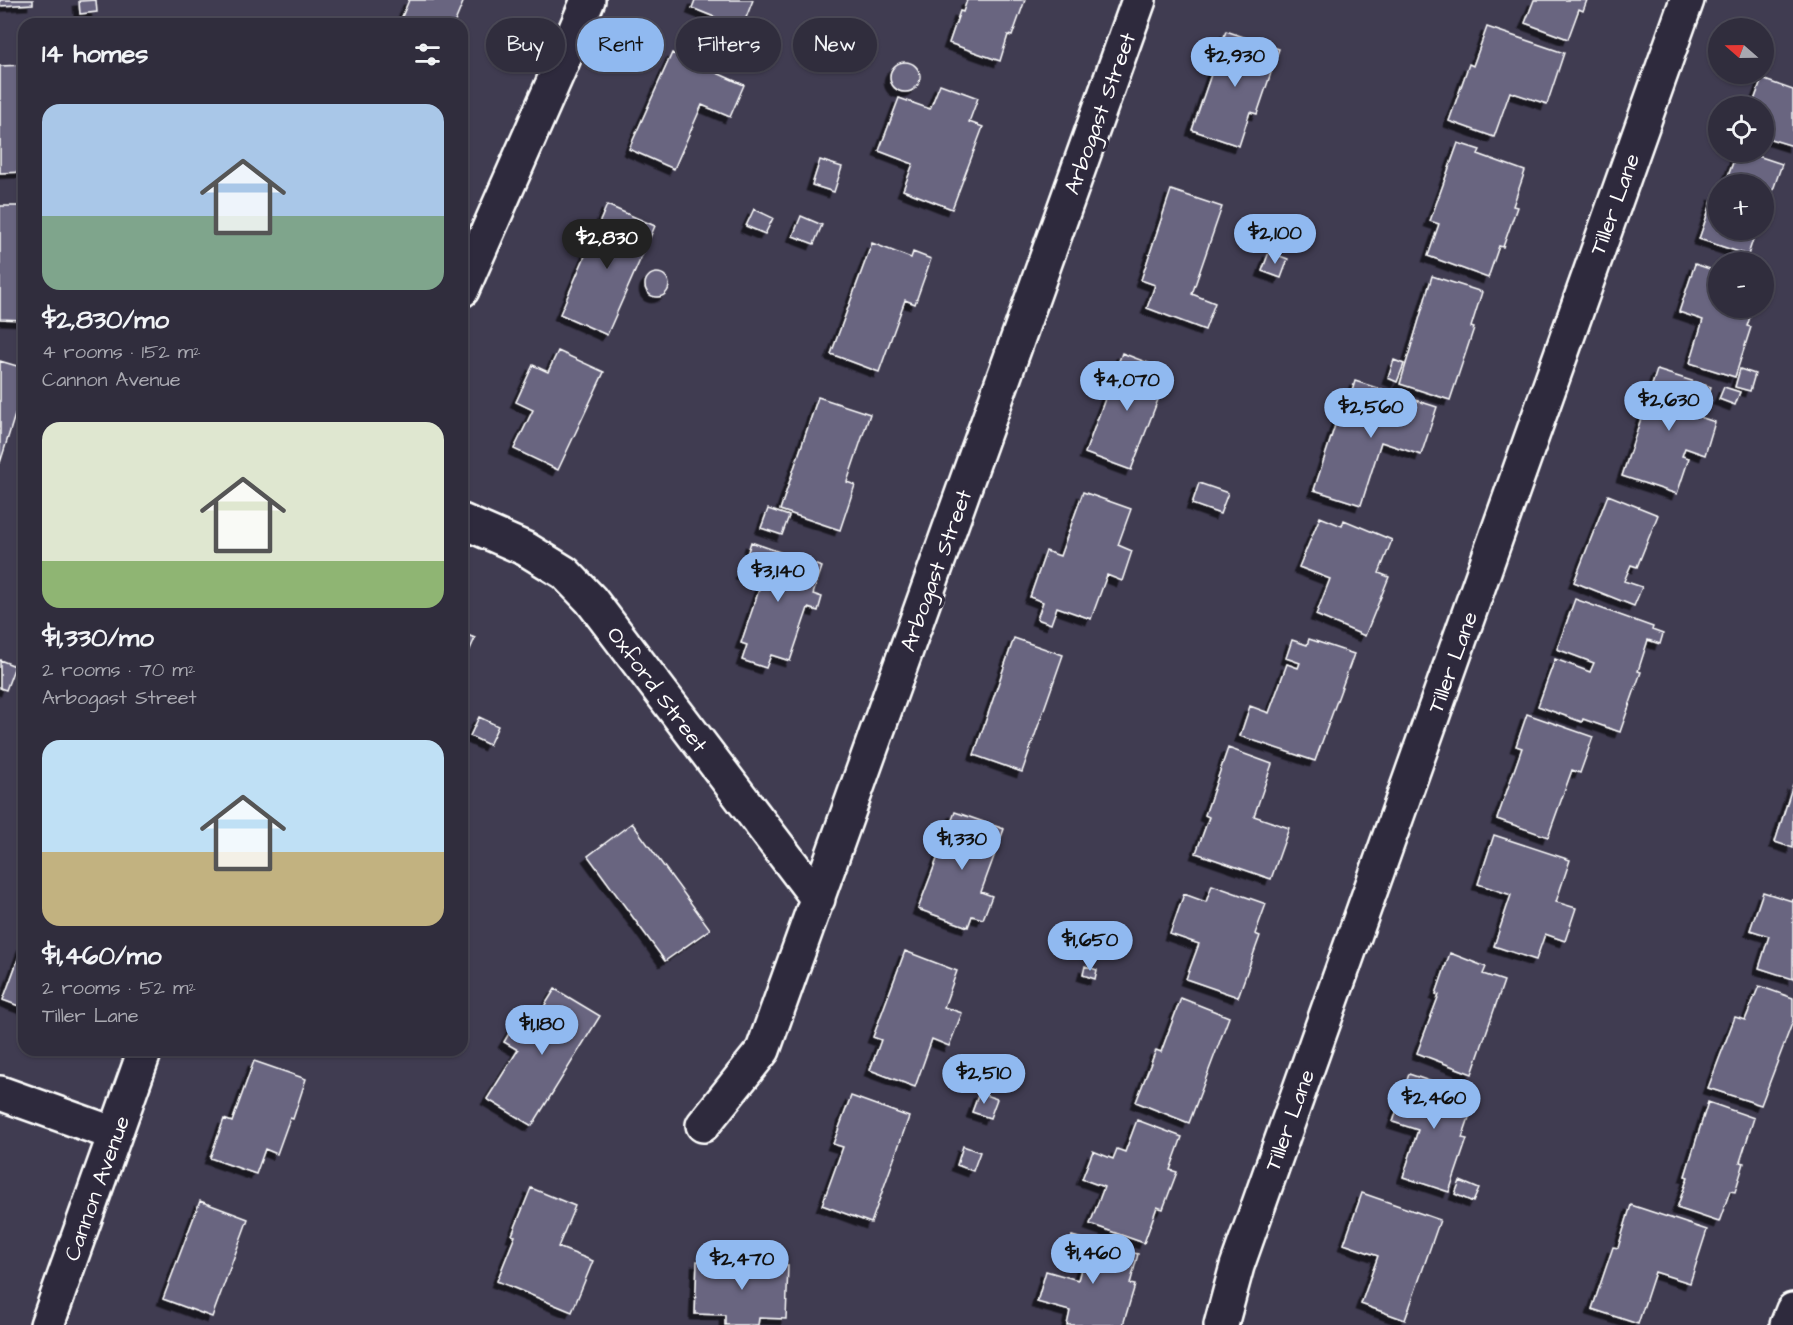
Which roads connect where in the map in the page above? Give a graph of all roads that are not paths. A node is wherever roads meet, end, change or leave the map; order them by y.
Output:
1 (588, 0) edge
2 (1139, 0) edge
3 (1687, 0) edge
4 (468, 276) edge
5 (468, 524) edge
6 (818, 899) junction
7 (143, 1056) edge
8 (0, 1093) edge
9 (703, 1125) dead end
10 (115, 1134) junction
11 (1793, 1310) edge
12 (47, 1325) edge
13 (1221, 1325) edge
14 (1787, 1325) edge

1 - 4 street
2 - 6 street, Arbogast Street
3 - 13 street, Tiller Lane
5 - 6 street, Oxford Street
6 - 9 street, Arbogast Street
7 - 10 street, Cannon Avenue
8 - 10 street
10 - 12 street, Cannon Avenue
11 - 14 street

